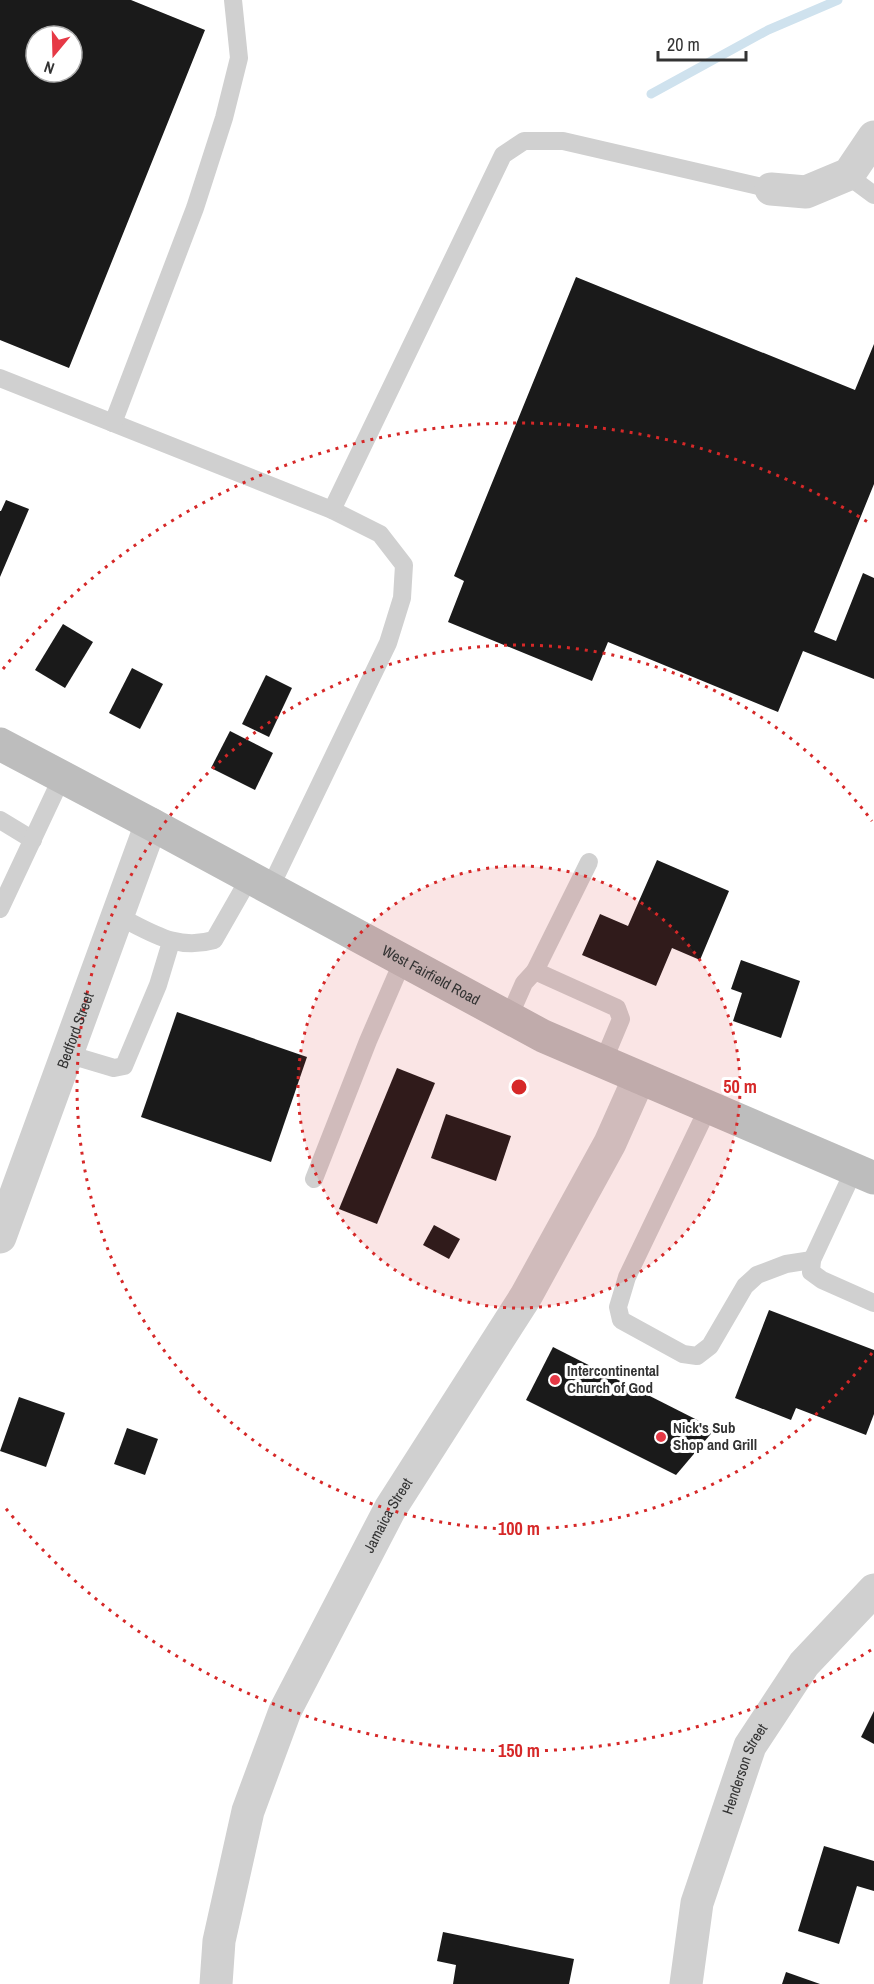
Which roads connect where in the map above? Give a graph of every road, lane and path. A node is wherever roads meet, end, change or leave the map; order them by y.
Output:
1 (233, 0) edge
2 (874, 137) edge
3 (847, 175) junction
4 (771, 189) joint
5 (874, 195) edge
6 (0, 378) edge
7 (113, 423) junction
8 (332, 510) junction
9 (0, 744) edge
10 (62, 777) junction
11 (0, 820) edge
12 (152, 824) junction
13 (33, 840) junction
14 (589, 862) dead end
15 (260, 882) junction
16 (0, 909) edge
17 (118, 916) junction
18 (171, 942) junction
19 (403, 960) junction
20 (535, 971) junction
21 (509, 1017) junction
22 (67, 1054) junction
23 (603, 1062) junction
24 (639, 1078) junction
25 (708, 1108) junction
26 (864, 1174) edge
27 (314, 1179) dead end
28 (0, 1237) edge
29 (812, 1260) junction
30 (874, 1303) edge
31 (874, 1590) edge
32 (216, 1984) edge
33 (686, 1984) edge

1 - 7 lane
2 - 3 street
3 - 4 street
3 - 5 lane
4 - 8 lane
6 - 7 lane
7 - 8 lane
8 - 15 lane
9 - 10 main road, West Fairfield Road
10 - 12 main road, West Fairfield Road
10 - 13 lane
11 - 13 lane
12 - 15 main road, West Fairfield Road
12 - 17 street, Bedford Street
13 - 16 lane
14 - 20 lane
15 - 18 lane
15 - 19 main road, West Fairfield Road
17 - 18 lane
17 - 22 street, Bedford Street
18 - 22 lane
19 - 21 main road, West Fairfield Road
19 - 27 lane
20 - 21 lane
20 - 23 lane
21 - 23 main road, West Fairfield Road
22 - 28 street, Bedford Street
23 - 24 main road, West Fairfield Road
24 - 25 main road, West Fairfield Road
24 - 32 street, Jamaica Street
25 - 26 main road, West Fairfield Road
25 - 29 lane
26 - 29 lane
29 - 30 lane
31 - 33 street, Henderson Street

